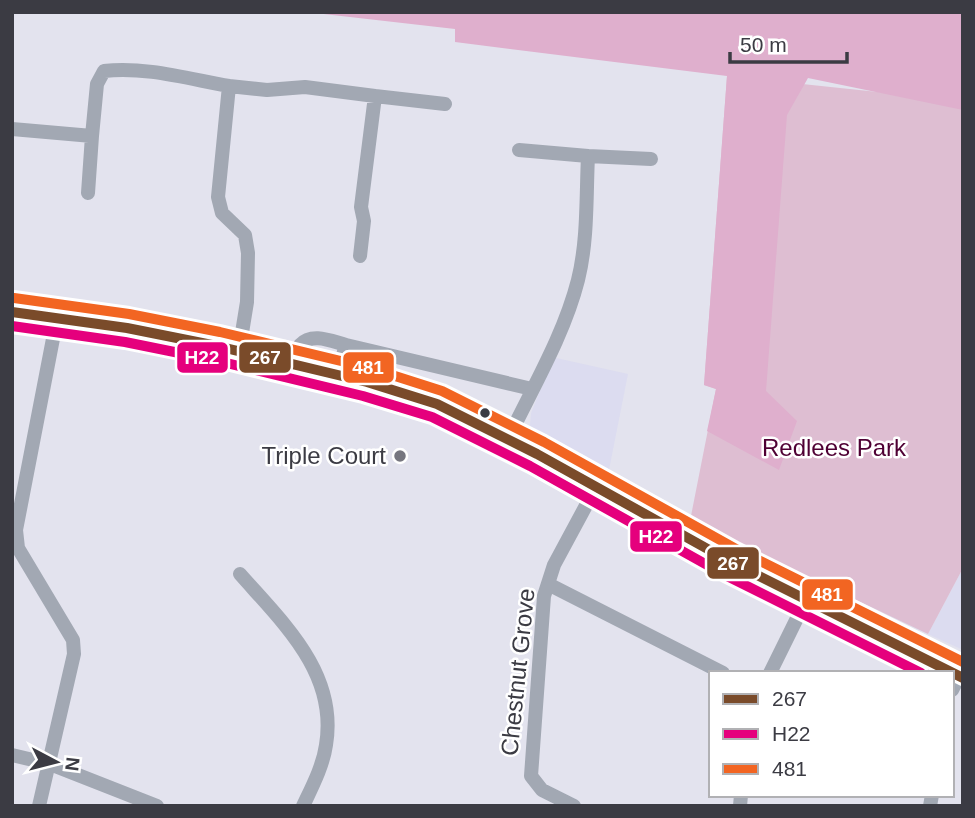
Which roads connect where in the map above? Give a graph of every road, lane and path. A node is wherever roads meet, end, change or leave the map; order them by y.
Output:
1 (229, 86) junction
2 (375, 96) junction
3 (445, 104) dead end
4 (12, 130) edge
5 (92, 136) junction
6 (519, 150) dead end
7 (588, 156) junction
8 (651, 159) dead end
9 (88, 193) dead end
10 (360, 256) dead end
11 (12, 312) edge
12 (57, 318) junction
13 (300, 345) dead end
14 (346, 345) junction
15 (239, 351) junction
16 (337, 375) junction
17 (532, 389) junction
18 (508, 439) junction
19 (596, 487) junction
20 (240, 574) dead end
21 (548, 584) junction
22 (806, 600) junction
23 (719, 671) edge
24 (772, 671) edge
25 (939, 671) edge
26 (12, 755) edge
27 (50, 764) junction
28 (39, 806) edge
29 (157, 806) edge
30 (303, 806) edge
31 (574, 806) edge

1 - 2 street
1 - 5 street
1 - 15 street
2 - 3 street
2 - 10 street
4 - 5 street
5 - 9 street
6 - 7 street
7 - 8 street
7 - 17 street
11 - 12 main road
12 - 15 main road
12 - 27 street
13 - 14 street
14 - 16 street
14 - 17 street
15 - 16 main road
16 - 18 main road
17 - 18 street
18 - 19 main road
19 - 21 street, Chestnut Grove
19 - 22 main road
20 - 30 street
21 - 23 street
21 - 31 street, Chestnut Grove
22 - 24 street
22 - 25 main road
26 - 27 street
27 - 28 street
27 - 29 street

